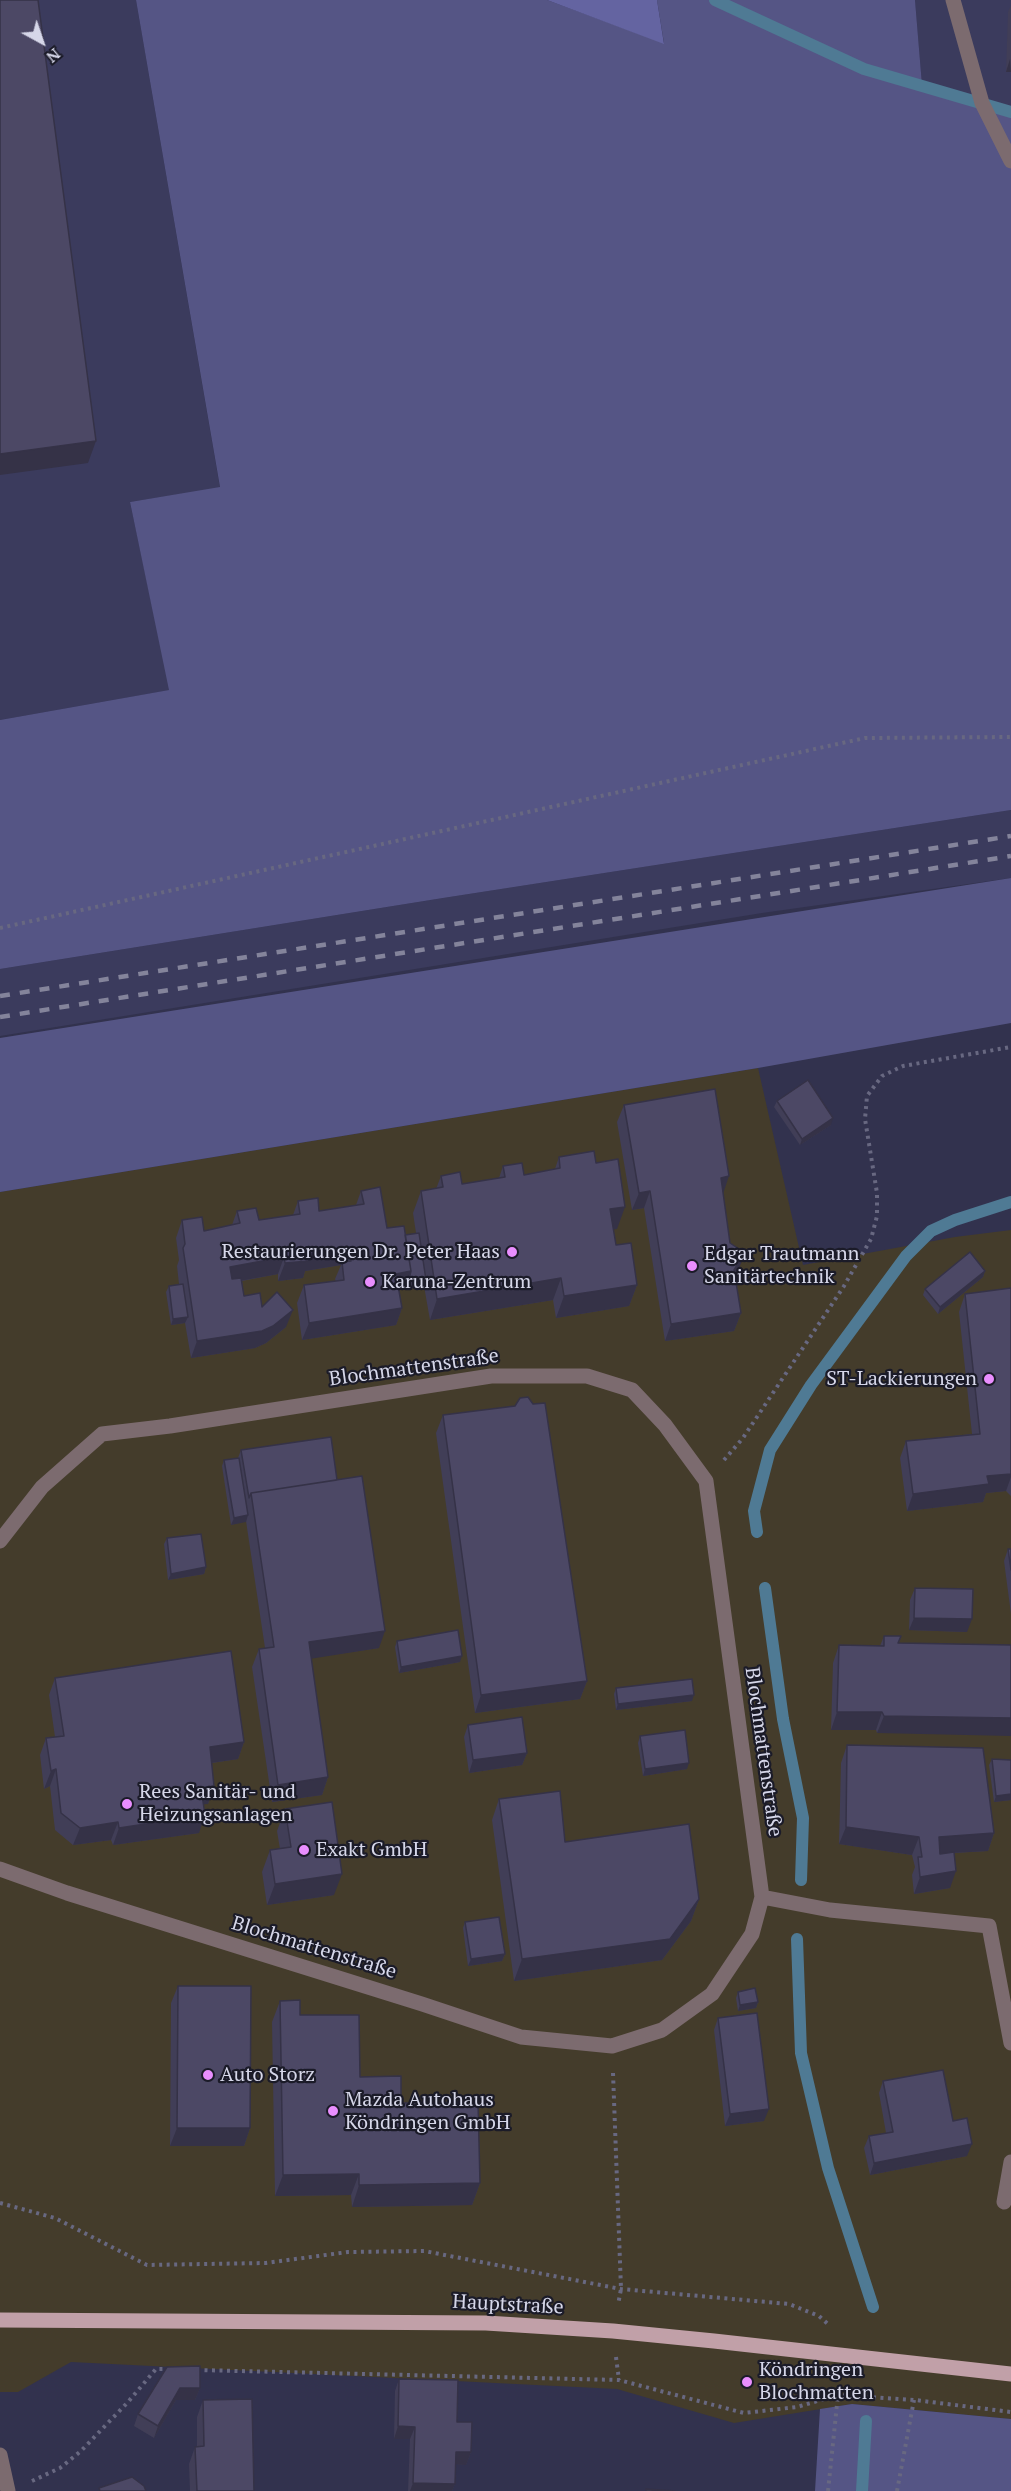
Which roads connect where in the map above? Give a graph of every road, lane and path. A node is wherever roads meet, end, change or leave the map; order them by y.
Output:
1 (953, 0) edge
2 (1011, 161) edge
3 (1011, 737) edge
4 (0, 928) edge
5 (1011, 1047) edge
6 (706, 1481) junction
7 (0, 1541) edge
8 (0, 1869) edge
9 (762, 1898) junction
10 (1011, 2043) edge
11 (612, 2046) junction
12 (1011, 2162) edge
13 (1004, 2202) dead end
14 (0, 2203) edge
15 (621, 2289) junction
16 (0, 2320) edge
17 (613, 2331) junction
18 (872, 2359) junction
19 (179, 2370) edge
20 (191, 2370) edge
21 (1011, 2374) edge
22 (838, 2396) junction
23 (915, 2400) junction
24 (1011, 2412) edge
25 (0, 2455) edge
26 (7, 2490) edge
27 (828, 2491) edge
28 (897, 2491) edge

1 - 2 street
3 - 4 path
5 - 6 path
6 - 7 street, Blochmattenstraße
6 - 9 street, Blochmattenstraße
8 - 11 street, Blochmattenstraße
9 - 10 street
9 - 11 street, Blochmattenstraße
11 - 15 path
12 - 13 street
14 - 15 path
15 - 17 path
15 - 18 path
16 - 17 main road, Hauptstraße
17 - 18 main road, Hauptstraße
18 - 21 main road, Hauptstraße
19 - 26 path
20 - 22 path
22 - 23 path
22 - 27 path
23 - 24 path
23 - 28 path
25 - 26 street

